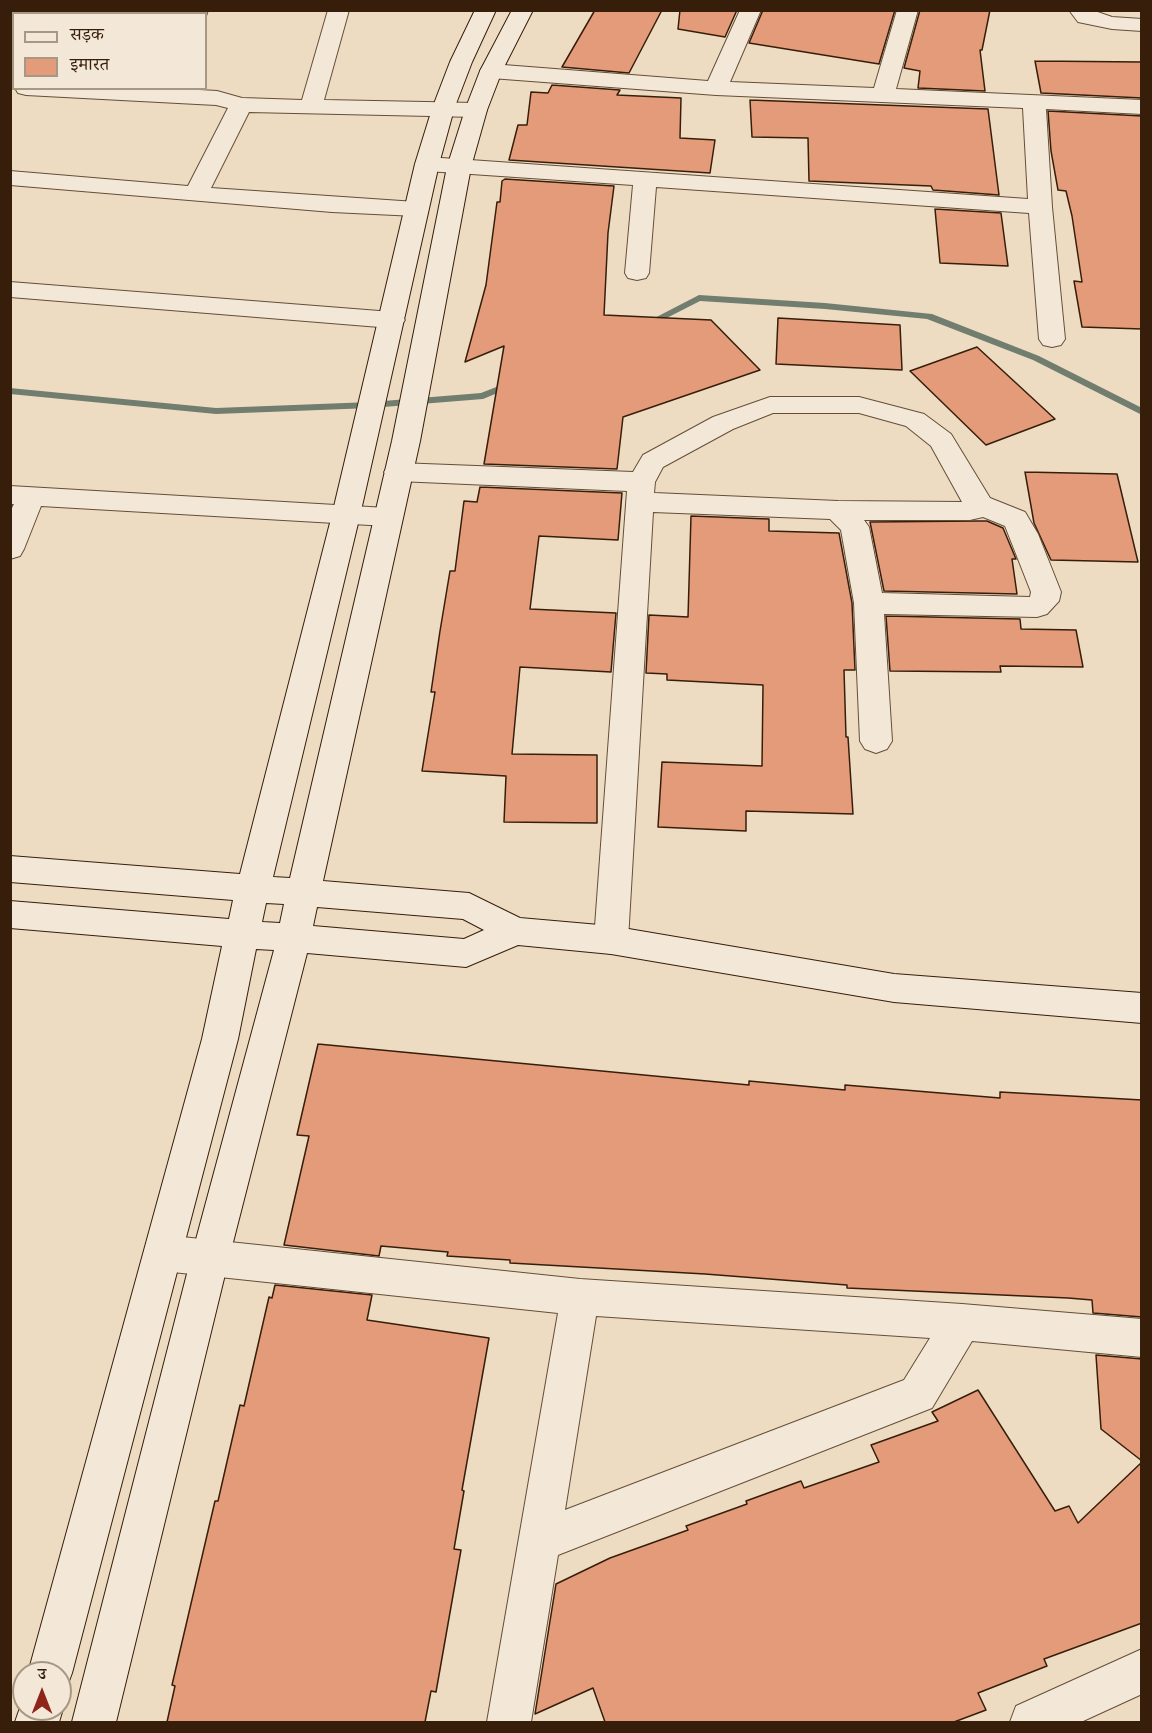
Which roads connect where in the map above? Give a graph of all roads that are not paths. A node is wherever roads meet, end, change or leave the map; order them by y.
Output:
1 (339, 10) edge
2 (486, 10) edge
3 (523, 10) edge
4 (751, 10) edge
5 (908, 10) edge
6 (1079, 10) edge
7 (1142, 24) edge
8 (491, 71) junction
9 (716, 88) junction
10 (94, 90) edge
11 (163, 92) edge
12 (883, 97) junction
13 (1034, 103) junction
14 (241, 105) junction
15 (310, 106) junction
16 (1142, 107) edge
17 (443, 109) junction
18 (476, 110) junction
19 (427, 164) junction
20 (459, 167) junction
21 (10, 178) edge
22 (645, 181) junction
23 (196, 193) junction
24 (1040, 207) junction
25 (416, 209) junction
26 (637, 273) dead end
27 (10, 289) edge
28 (393, 320) junction
29 (1052, 339) dead end
30 (398, 472) junction
31 (641, 492) junction
32 (21, 496) edge
33 (977, 504) junction
34 (838, 510) junction
35 (346, 515) junction
36 (387, 517) junction
37 (10, 549) edge
38 (869, 603) junction
39 (876, 741) dead end
40 (10, 869) edge
41 (253, 889) junction
42 (304, 892) junction
43 (10, 914) edge
44 (515, 931) junction
45 (242, 933) junction
46 (294, 938) junction
47 (611, 940) junction
48 (1142, 1008) edge
49 (163, 1253) junction
50 (210, 1258) junction
51 (580, 1297) junction
52 (962, 1322) junction
53 (1142, 1338) edge
54 (538, 1542) junction
55 (53, 1661) edge
56 (1142, 1671) edge
57 (94, 1722) edge
58 (509, 1722) edge
59 (1032, 1722) edge

1 - 15 street
2 - 17 street
3 - 8 street
4 - 9 street
5 - 12 street
6 - 7 street
8 - 9 street
8 - 18 street
9 - 12 street
10 - 11 street
11 - 14 street
12 - 13 street
13 - 16 street
13 - 24 street
14 - 15 street
14 - 23 street
15 - 17 street
17 - 18 street
17 - 19 street
18 - 20 street
19 - 20 street
19 - 25 street
20 - 22 street
20 - 30 street
21 - 23 street
22 - 24 street
22 - 26 street
23 - 25 street
24 - 29 street
25 - 28 street
27 - 28 street
28 - 35 street
30 - 31 street
30 - 36 street
31 - 33 street
31 - 34 street
31 - 47 street
32 - 35 street
32 - 37 street
33 - 34 street
33 - 38 street
34 - 38 street
35 - 36 street
35 - 41 street
36 - 42 street
38 - 39 street
40 - 41 street
41 - 42 street
41 - 45 street
42 - 44 street
42 - 46 street
43 - 45 street
44 - 46 street
44 - 47 street
45 - 46 street
45 - 49 street
46 - 50 street
47 - 48 street
49 - 50 street
49 - 55 street
50 - 51 street
50 - 57 street
51 - 52 street
51 - 54 street
52 - 53 street
52 - 54 street
54 - 58 street
56 - 59 street

